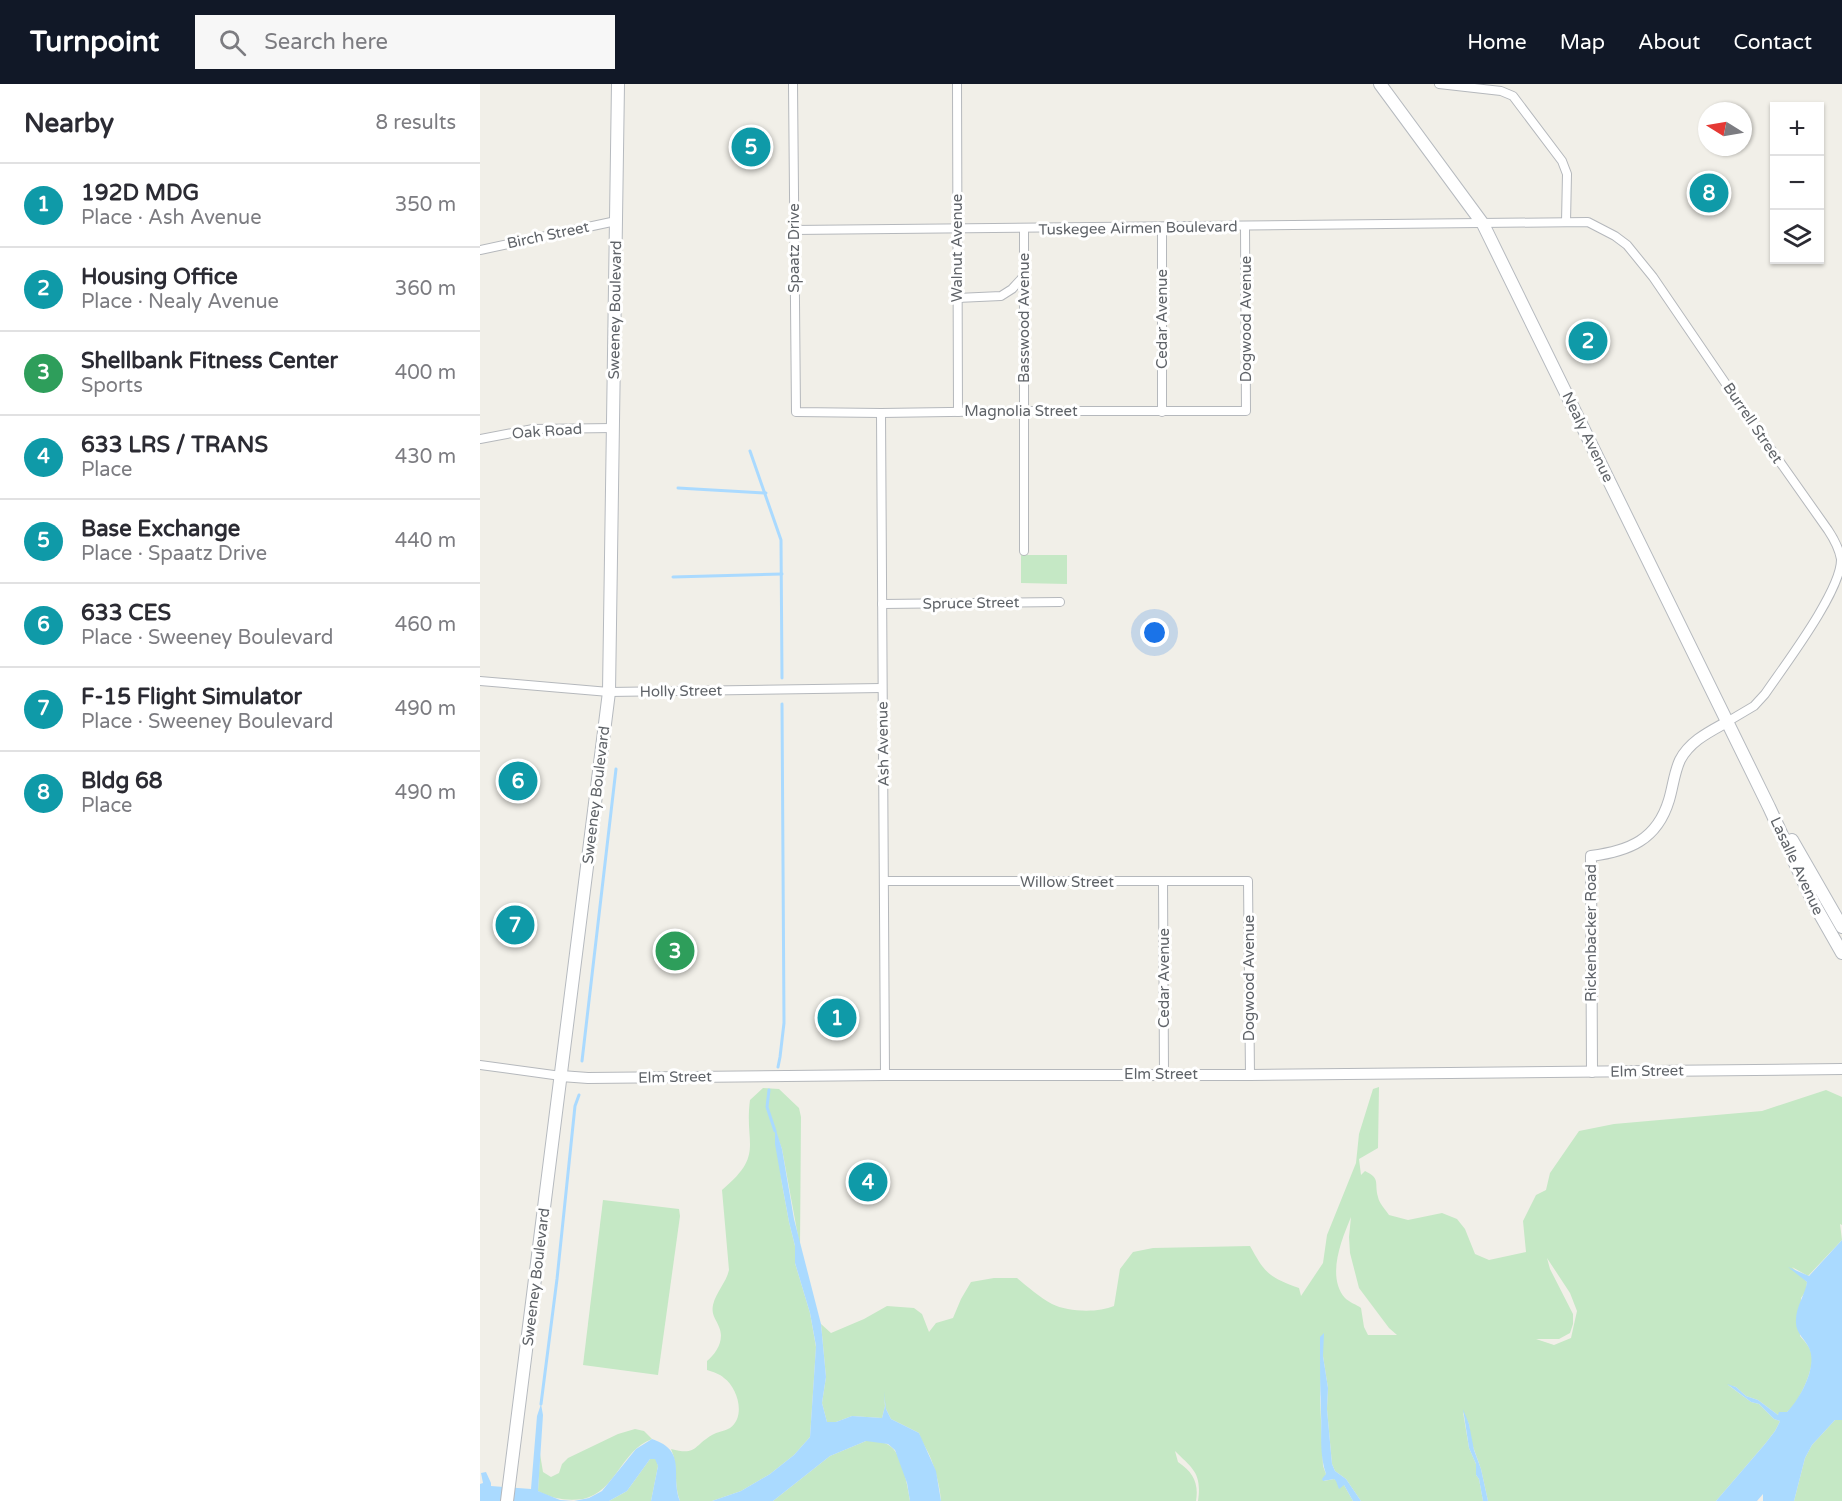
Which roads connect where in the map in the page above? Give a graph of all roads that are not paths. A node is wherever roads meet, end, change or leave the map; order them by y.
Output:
1 (618, 84) edge
2 (793, 84) edge
3 (957, 84) edge
4 (1380, 84) edge
5 (1439, 84) edge
6 (616, 221) junction
7 (1566, 222) junction
8 (1484, 224) junction
9 (1162, 227) junction
10 (1245, 227) junction
11 (957, 229) junction
12 (1024, 229) junction
13 (794, 230) junction
14 (480, 250) edge
15 (1024, 276) junction
16 (957, 298) junction
17 (1024, 411) junction
18 (1246, 411) joint
19 (796, 412) joint
20 (958, 412) junction
21 (1162, 412) junction
22 (881, 413) junction
23 (614, 428) junction
24 (480, 439) edge
25 (1024, 551) dead end
26 (1060, 602) dead end
27 (882, 604) junction
28 (480, 681) edge
29 (882, 688) junction
30 (609, 692) junction
31 (1727, 722) junction
32 (1769, 807) junction
33 (1163, 881) junction
34 (1248, 881) joint
35 (885, 882) junction
36 (1842, 927) edge
37 (1842, 953) edge
38 (480, 1065) edge
39 (1842, 1069) edge
40 (1592, 1072) junction
41 (1164, 1074) junction
42 (885, 1075) junction
43 (1250, 1075) junction
44 (561, 1076) junction
45 (507, 1501) edge

1 - 6 main road, Sweeney Boulevard
2 - 13 street, Spaatz Drive
3 - 11 street, Walnut Avenue
4 - 8 main road, Nealy Avenue
5 - 7 street
6 - 14 street, Birch Street
6 - 23 main road, Sweeney Boulevard
7 - 8 street, Burrell Street
7 - 31 street, Burrell Street
8 - 10 street, Tuskegee Airmen Boulevard
8 - 31 main road, Nealy Avenue
9 - 10 street, Tuskegee Airmen Boulevard
9 - 12 street, Tuskegee Airmen Boulevard
9 - 21 street, Cedar Avenue
10 - 18 street, Dogwood Avenue
11 - 12 street, Tuskegee Airmen Boulevard
11 - 13 street, Tuskegee Airmen Boulevard
11 - 16 street, Walnut Avenue
12 - 15 street, Basswood Avenue
13 - 19 street, Spaatz Drive
15 - 16 street
15 - 17 street, Basswood Avenue
16 - 20 street, Walnut Avenue
17 - 20 street, Magnolia Street
17 - 21 street, Magnolia Street
17 - 25 street, Basswood Avenue
18 - 21 street, Magnolia Street
19 - 22 street, Magnolia Street
20 - 22 street, Magnolia Street
22 - 27 street, Ash Avenue
23 - 24 street, Oak Road
23 - 30 main road, Sweeney Boulevard
26 - 27 street, Spruce Street
27 - 29 street, Ash Avenue
28 - 30 street, Holly Street
29 - 30 street, Holly Street
29 - 35 street, Ash Avenue
30 - 44 main road, Sweeney Boulevard
31 - 32 main road, Nealy Avenue
31 - 40 street, Rickenbacker Road
32 - 36 main road, Lasalle Avenue
32 - 37 main road, Lasalle Avenue
33 - 34 street, Willow Street
33 - 35 street, Willow Street
33 - 41 street, Cedar Avenue
34 - 43 street, Dogwood Avenue
35 - 42 street, Ash Avenue
38 - 44 street, Elm Street
39 - 40 street, Elm Street
40 - 43 street, Elm Street
41 - 42 street, Elm Street
41 - 43 street, Elm Street
42 - 44 street, Elm Street
44 - 45 main road, Sweeney Boulevard

